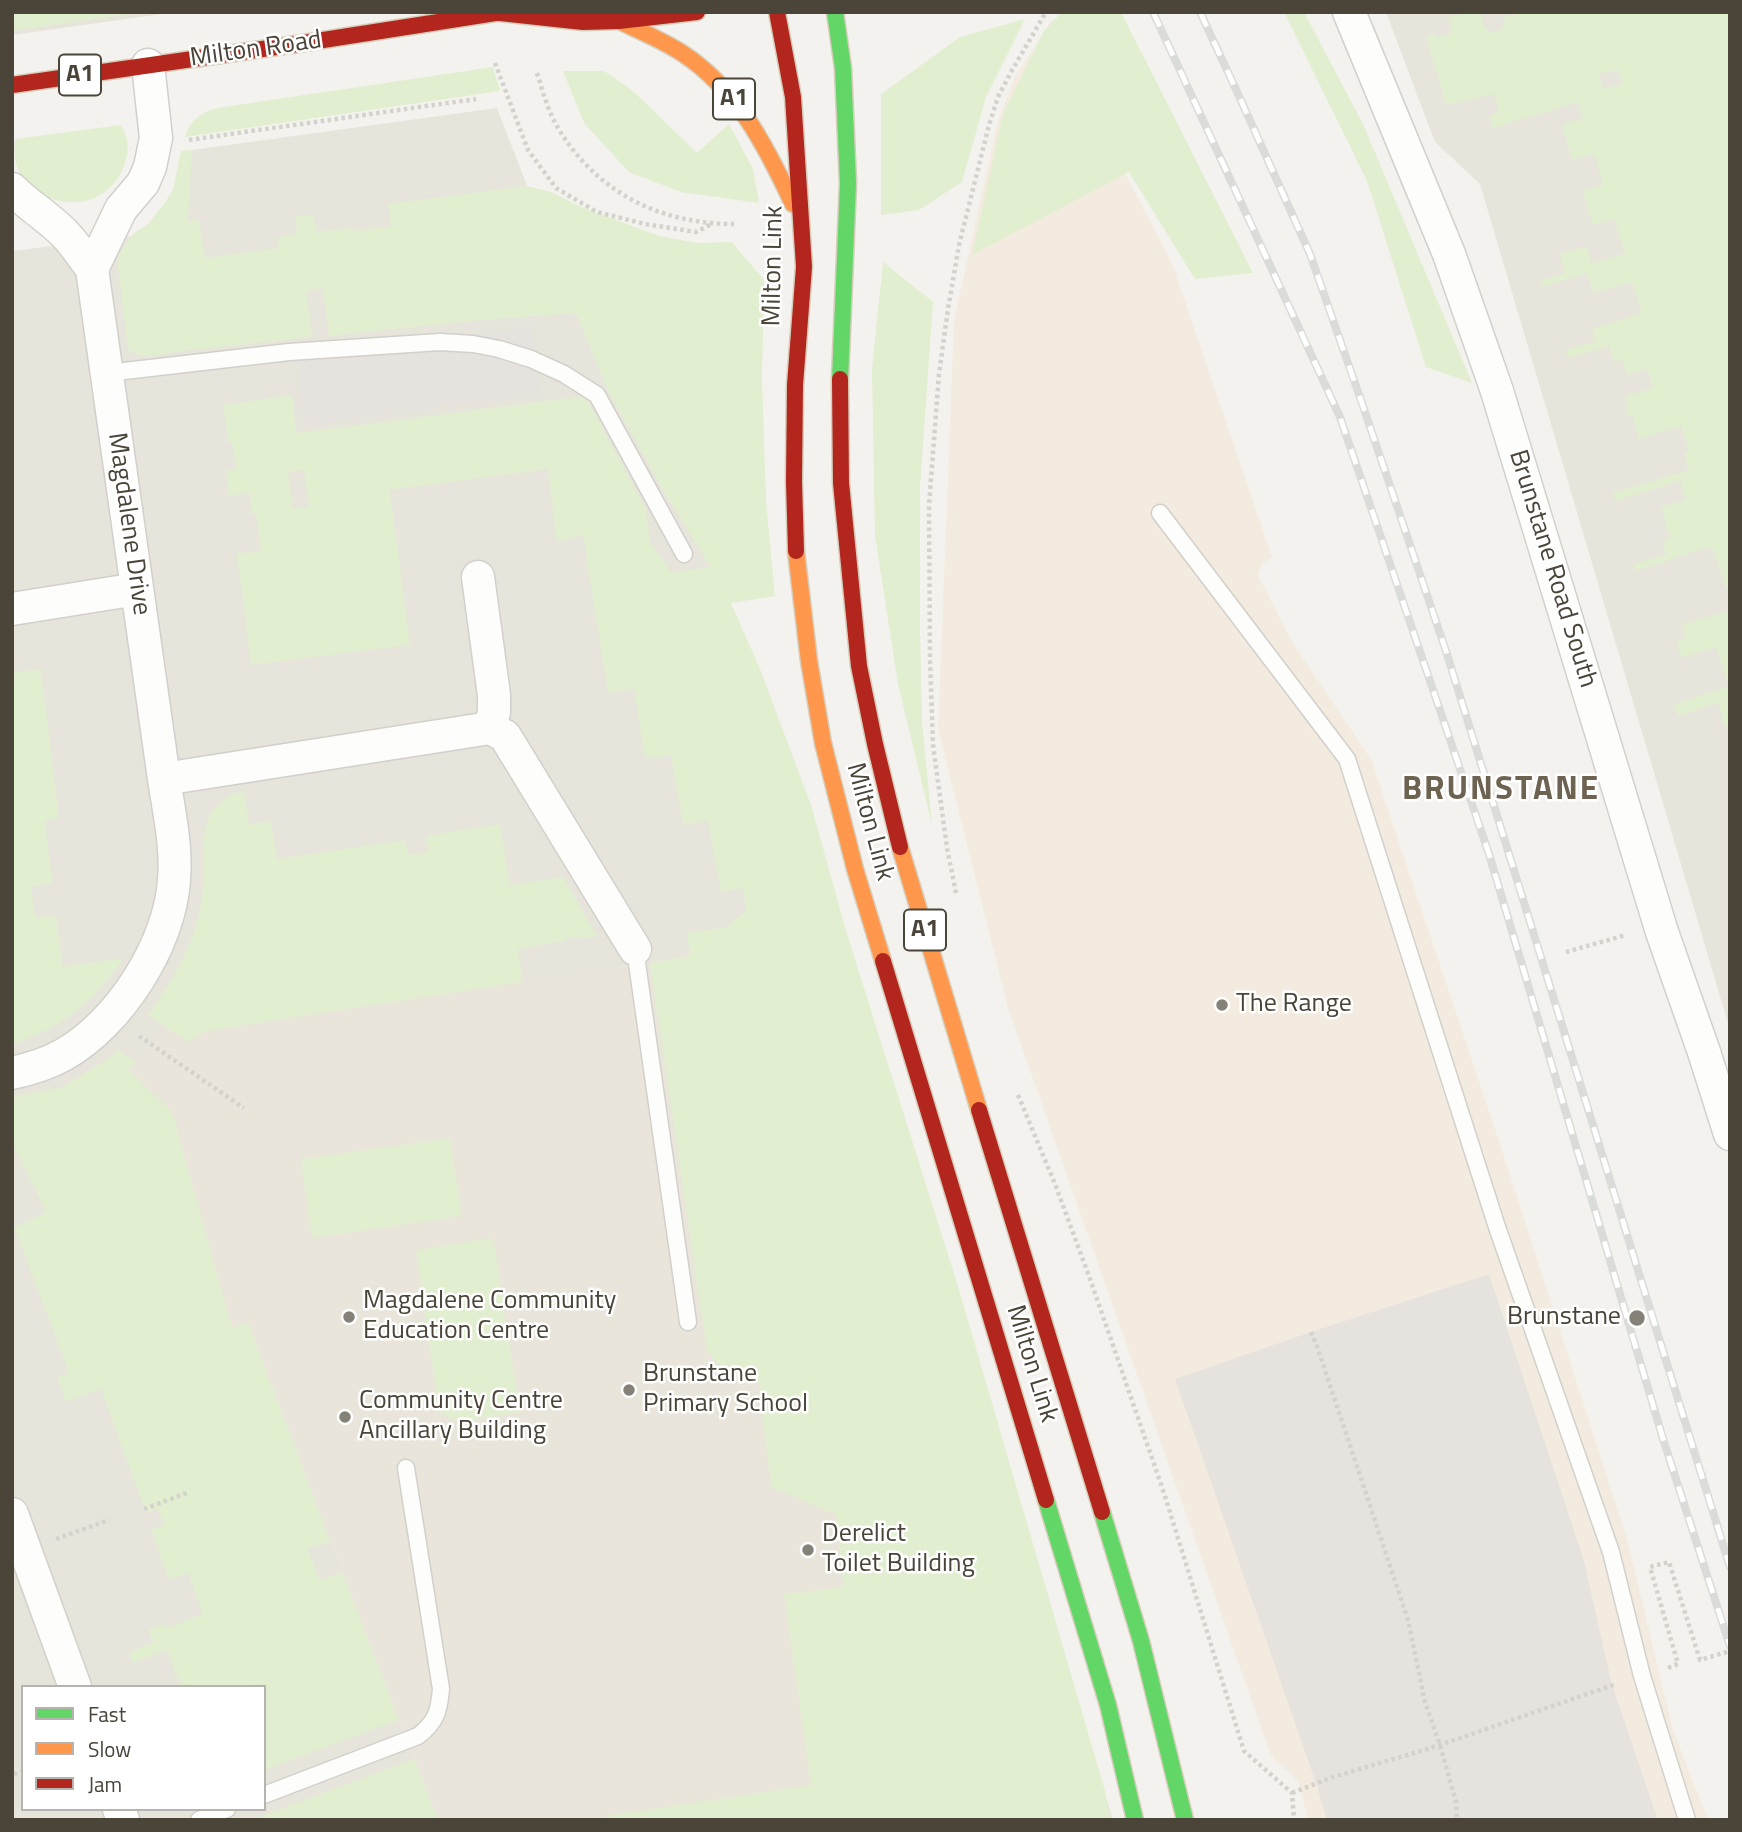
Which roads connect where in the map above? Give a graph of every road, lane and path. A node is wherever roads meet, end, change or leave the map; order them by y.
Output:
1 (696, 12) edge
2 (777, 12) edge
3 (835, 12) edge
4 (1046, 12) edge
5 (1349, 12) edge
6 (501, 13) edge
7 (619, 21) junction
8 (495, 63) dead end
9 (148, 65) junction
10 (537, 73) dead end
11 (12, 85) edge
12 (476, 99) dead end
13 (188, 140) dead end
14 (17, 202) edge
15 (121, 209) junction
16 (52, 222) junction
17 (801, 222) junction
18 (712, 224) junction
19 (734, 224) dead end
20 (92, 269) junction
21 (107, 373) junction
22 (1160, 513) dead end
23 (684, 554) dead end
24 (478, 577) dead end
25 (137, 589) junction
26 (12, 609) edge
27 (490, 728) junction
28 (164, 779) junction
29 (957, 898) dead end
30 (1662, 932) junction
31 (635, 949) joint
32 (1566, 952) dead end
33 (110, 1016) junction
34 (1717, 1048) edge
35 (12, 1073) edge
36 (1014, 1085) dead end
37 (244, 1108) dead end
38 (1730, 1134) edge
39 (688, 1322) dead end
40 (1311, 1332) dead end
41 (406, 1468) dead end
42 (187, 1493) dead end
43 (144, 1508) dead end
44 (12, 1514) edge
45 (109, 1520) dead end
46 (25, 1550) junction
47 (1730, 1651) edge
48 (1678, 1664) dead end
49 (1642, 1676) junction
50 (74, 1685) edge
51 (1440, 1745) junction
52 (1292, 1793) junction
53 (266, 1794) edge
54 (222, 1811) edge
55 (200, 1820) edge
56 (1135, 1820) edge
57 (1185, 1820) edge
58 (1294, 1820) edge
59 (1457, 1820) edge
60 (1687, 1820) edge

1 - 7 main road, Milton Road / A1
2 - 17 main road, Milton Link / A1
3 - 57 main road, Milton Link / A1
4 - 29 path
5 - 30 street, Brunstane Road South
6 - 7 main road, Milton Road / A1
6 - 9 main road, Milton Road / A1
7 - 17 main road, A1
8 - 18 path
9 - 11 main road, Milton Road / A1
9 - 15 street
10 - 18 path
12 - 13 path
14 - 16 street, Magdalene Drive
15 - 16 street
15 - 20 street
16 - 20 street, Magdalene Drive
17 - 56 main road, Milton Link / A1
18 - 19 path
20 - 21 street, Magdalene Drive
21 - 23 lane
21 - 25 street, Magdalene Drive
22 - 49 lane
24 - 27 street
25 - 26 street
25 - 28 street, Magdalene Drive
27 - 28 street
27 - 31 street
28 - 33 street, Magdalene Drive
30 - 32 path
30 - 34 street, Brunstane Road South
31 - 39 lane
33 - 35 street, Magdalene Drive
33 - 37 path
34 - 38 street, Brunstane Road South
36 - 52 path
40 - 51 path
41 - 53 lane
42 - 43 path
44 - 46 street
45 - 46 path
46 - 50 street
47 - 48 path
49 - 51 path
49 - 60 lane
51 - 52 path
51 - 59 path
52 - 58 path
54 - 55 lane

